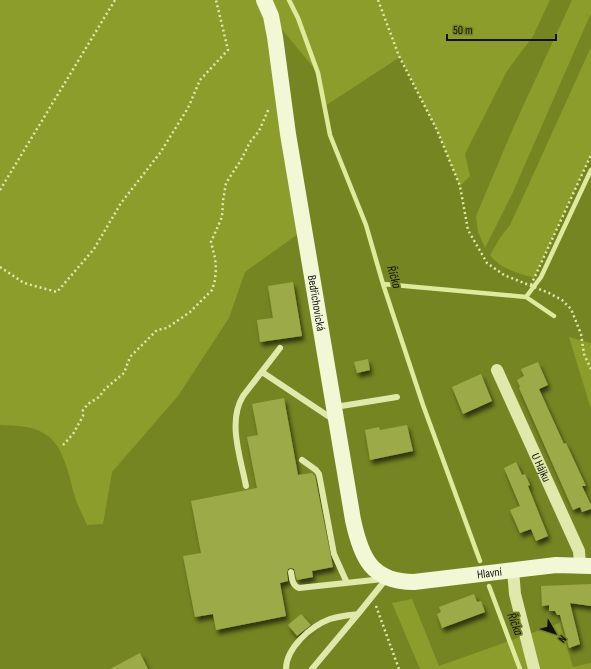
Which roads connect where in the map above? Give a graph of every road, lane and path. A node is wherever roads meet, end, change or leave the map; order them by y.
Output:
1 (115, 0) edge
2 (216, 0) edge
3 (264, 0) edge
4 (378, 0) edge
5 (272, 105) dead end
6 (591, 155) edge
7 (0, 190) edge
8 (0, 267) edge
9 (531, 285) junction
10 (280, 348) dead end
11 (591, 369) edge
12 (497, 370) dead end
13 (262, 372) junction
14 (397, 397) dead end
15 (335, 415) junction
16 (63, 445) dead end
17 (302, 460) dead end
18 (246, 486) dead end
19 (586, 565) edge
20 (513, 570) junction
21 (291, 572) dead end
22 (387, 578) junction
23 (347, 583) junction
24 (373, 596) junction
25 (358, 614) junction
26 (286, 669) edge
27 (312, 669) edge
28 (399, 669) edge
29 (534, 669) edge

1 - 7 path
2 - 8 path
3 - 15 street, Bedřichovická
4 - 9 path
5 - 16 path
6 - 9 path
9 - 11 path
10 - 13 lane
12 - 19 street, U Hájku
13 - 15 lane
13 - 18 lane
14 - 15 lane
15 - 22 street, Bedřichovická
17 - 23 lane
19 - 20 street, Hlavní
20 - 22 street, Hlavní
20 - 29 street
21 - 23 lane
22 - 23 lane
22 - 24 lane
24 - 25 lane
24 - 28 path
25 - 26 lane
25 - 27 lane

